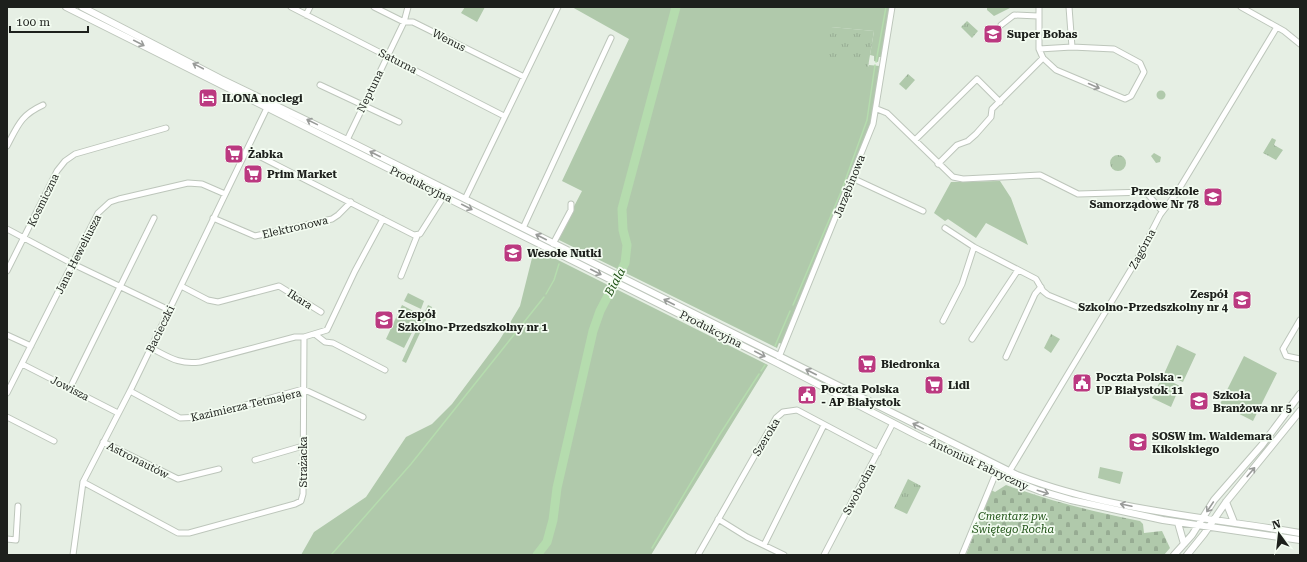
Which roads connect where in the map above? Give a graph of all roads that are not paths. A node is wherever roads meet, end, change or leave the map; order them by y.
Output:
1 (66, 7) edge
2 (82, 7) edge
3 (291, 7) edge
4 (310, 7) edge
5 (374, 7) edge
6 (408, 7) edge
7 (558, 7) edge
8 (892, 7) edge
9 (1039, 7) edge
10 (1069, 7) edge
11 (1241, 7) edge
12 (381, 9) edge
13 (306, 15) junction
14 (1038, 16) junction
15 (404, 22) junction
16 (1001, 25) dead end
17 (1277, 27) junction
18 (611, 38) dead end
19 (1300, 44) edge
20 (1072, 47) junction
21 (1039, 49) junction
22 (387, 56) junction
23 (1043, 58) junction
24 (524, 77) junction
25 (320, 84) dead end
26 (270, 102) junction
27 (1000, 102) junction
28 (43, 105) dead end
29 (362, 106) junction
30 (267, 108) junction
31 (877, 109) junction
32 (504, 116) junction
33 (398, 122) dead end
34 (166, 128) dead end
35 (347, 140) junction
36 (915, 140) junction
37 (7, 146) edge
38 (344, 146) junction
39 (247, 150) junction
40 (938, 164) junction
41 (852, 178) junction
42 (225, 194) junction
43 (444, 196) junction
44 (465, 199) junction
45 (351, 202) junction
46 (571, 204) dead end
47 (923, 211) dead end
48 (1162, 211) junction
49 (154, 218) dead end
50 (213, 218) junction
51 (383, 219) junction
52 (523, 228) junction
53 (945, 228) dead end
54 (7, 230) edge
55 (417, 236) junction
56 (24, 238) junction
57 (554, 244) junction
58 (974, 247) junction
59 (73, 264) junction
60 (1018, 270) junction
61 (7, 271) edge
62 (402, 276) dead end
63 (612, 276) junction
64 (122, 286) junction
65 (181, 286) junction
66 (1041, 287) junction
67 (1082, 309) dead end
68 (169, 310) junction
69 (321, 312) dead end
70 (1300, 320) edge
71 (943, 321) dead end
72 (7, 335) edge
73 (316, 335) junction
74 (304, 337) junction
75 (972, 339) dead end
76 (30, 346) junction
77 (151, 348) junction
78 (1006, 357) dead end
79 (777, 359) junction
80 (1300, 359) edge
81 (22, 364) junction
82 (385, 370) dead end
83 (70, 388) junction
84 (303, 389) junction
85 (130, 391) junction
86 (7, 393) edge
87 (1300, 394) edge
88 (1300, 411) edge
89 (118, 413) junction
90 (896, 415) junction
91 (7, 417) edge
92 (363, 417) dead end
93 (893, 423) junction
94 (824, 424) junction
95 (54, 441) dead end
96 (103, 442) junction
97 (303, 446) junction
98 (878, 453) junction
99 (255, 460) dead end
100 (219, 469) dead end
101 (996, 472) junction
102 (1009, 472) junction
103 (83, 482) junction
104 (1225, 487) junction
105 (1233, 494) junction
106 (1226, 502) junction
107 (18, 506) dead end
108 (1164, 513) junction
109 (1202, 518) junction
110 (718, 519) junction
111 (1214, 519) junction
112 (1163, 520) junction
113 (1237, 522) junction
114 (1178, 523) junction
115 (1198, 526) junction
116 (1209, 526) junction
117 (1238, 531) junction
118 (1300, 533) edge
119 (7, 539) edge
120 (1300, 540) edge
121 (1184, 544) junction
122 (764, 545) junction
123 (73, 555) edge
124 (698, 555) edge
125 (784, 555) edge
126 (824, 555) edge
127 (962, 555) edge
128 (1174, 555) edge
129 (1187, 555) edge

1 -> 30 main road, Produkcyjna
26 -> 2 main road, Produkcyjna
3 - 13 street, Saturna
4 - 13 street
5 - 12 street, Wenus
6 - 15 street, Neptuna
7 - 24 street
8 - 31 street, Jarzębinowa
9 - 14 street
10 - 20 street
11 - 17 street
12 - 15 street, Wenus
13 - 22 street, Saturna
14 - 16 street
14 - 21 street
15 - 22 street, Neptuna
15 - 24 street, Wenus
17 - 19 street
17 - 48 street, Zagórna
18 - 52 street
20 - 21 street
23 -> 20 street
21 - 23 street
22 - 29 street, Neptuna
22 - 32 street, Saturna
23 - 27 street
24 - 32 street
25 - 29 street
26 - 30 main road
35 -> 26 main road, Produkcyjna
27 - 36 street
27 - 40 street
28 - 37 street
29 - 33 street
29 - 35 street, Neptuna
30 - 38 main road, Produkcyjna
30 - 39 street, Bacieczki
31 - 36 street
31 - 41 street, Jarzębinowa
32 - 44 street
34 - 56 street, Kosmiczna
35 - 38 main road
44 -> 35 main road, Produkcyjna
36 - 40 street
38 - 43 main road, Produkcyjna
39 - 42 street, Bacieczki
39 - 45 street
40 - 48 street
41 - 47 street
41 - 79 street, Jarzębinowa
42 - 50 street, Bacieczki
42 - 59 street, Jana Heweliusza
43 - 55 street
43 -> 63 main road, Produkcyjna
44 - 52 main road, Produkcyjna
45 - 50 street, Elektronowa
45 - 51 street
46 - 57 street
48 - 102 street, Zagórna
49 - 64 street
50 - 65 street, Bacieczki
51 - 55 street
51 - 73 street
57 -> 52 main road, Produkcyjna
53 - 58 street
54 - 56 street
55 - 62 street
56 - 59 street
56 - 61 street, Kosmiczna
57 - 63 main road, Produkcyjna
58 - 60 street
58 - 71 street
59 - 64 street
59 - 76 street, Jana Heweliusza
60 - 66 street
60 - 75 street
63 - 79 main road, Produkcyjna
64 - 68 street
64 - 83 street
65 - 68 street, Bacieczki
65 - 69 street, Ikara
66 - 67 street
66 - 78 street
68 - 77 street, Bacieczki
70 - 80 street
72 - 76 street
73 - 74 street
73 - 82 street
74 - 77 street
74 - 84 street, Strażacka
76 - 81 street, Jana Heweliusza
77 - 85 street, Bacieczki
90 -> 79 main road, Antoniuk Fabryczny
79 - 93 main road, Antoniuk Fabryczny
81 - 83 street, Jowisza
81 - 86 street, Jana Heweliusza
83 - 89 street, Jowisza
84 - 85 street, Kazimierza Tetmajera
84 - 92 street, Kazimierza Tetmajera
84 - 97 street, Strażacka
85 - 89 street, Bacieczki
87 - 104 main road
105 -> 88 main road
89 - 96 street, Bacieczki
90 - 93 main road
102 -> 90 main road, Antoniuk Fabryczny
91 - 95 street
93 - 98 street, Swobodna
93 - 101 main road, Antoniuk Fabryczny
94 - 98 street, Szeroka
94 - 110 street, Szeroka
94 - 122 street
96 - 100 street, Astronautów
96 - 103 street, Bacieczki
97 - 99 street
97 - 103 street, Strażacka
98 - 126 street, Swobodna
101 -> 112 main road, Antoniuk Fabryczny
101 - 127 street
108 -> 102 main road, Antoniuk Fabryczny
103 - 123 street, Bacieczki
104 - 105 main road
104 -> 109 main road
105 - 106 main road
106 - 111 main road
106 - 113 main road
107 - 119 street
108 - 109 main road, Antoniuk Fabryczny
108 - 112 main road
109 - 111 main road, Antoniuk Fabryczny
109 - 115 main road
110 - 122 street
110 - 124 street, Szeroka
111 - 113 main road
111 - 116 main road
112 - 114 main road, Antoniuk Fabryczny
113 - 117 main road
113 - 118 main road
114 - 115 main road, Antoniuk Fabryczny
114 - 121 main road
115 - 116 main road, Antoniuk Fabryczny
115 - 121 main road
116 - 117 main road
116 - 129 main road
117 - 120 main road
121 - 128 main road
122 - 125 street

